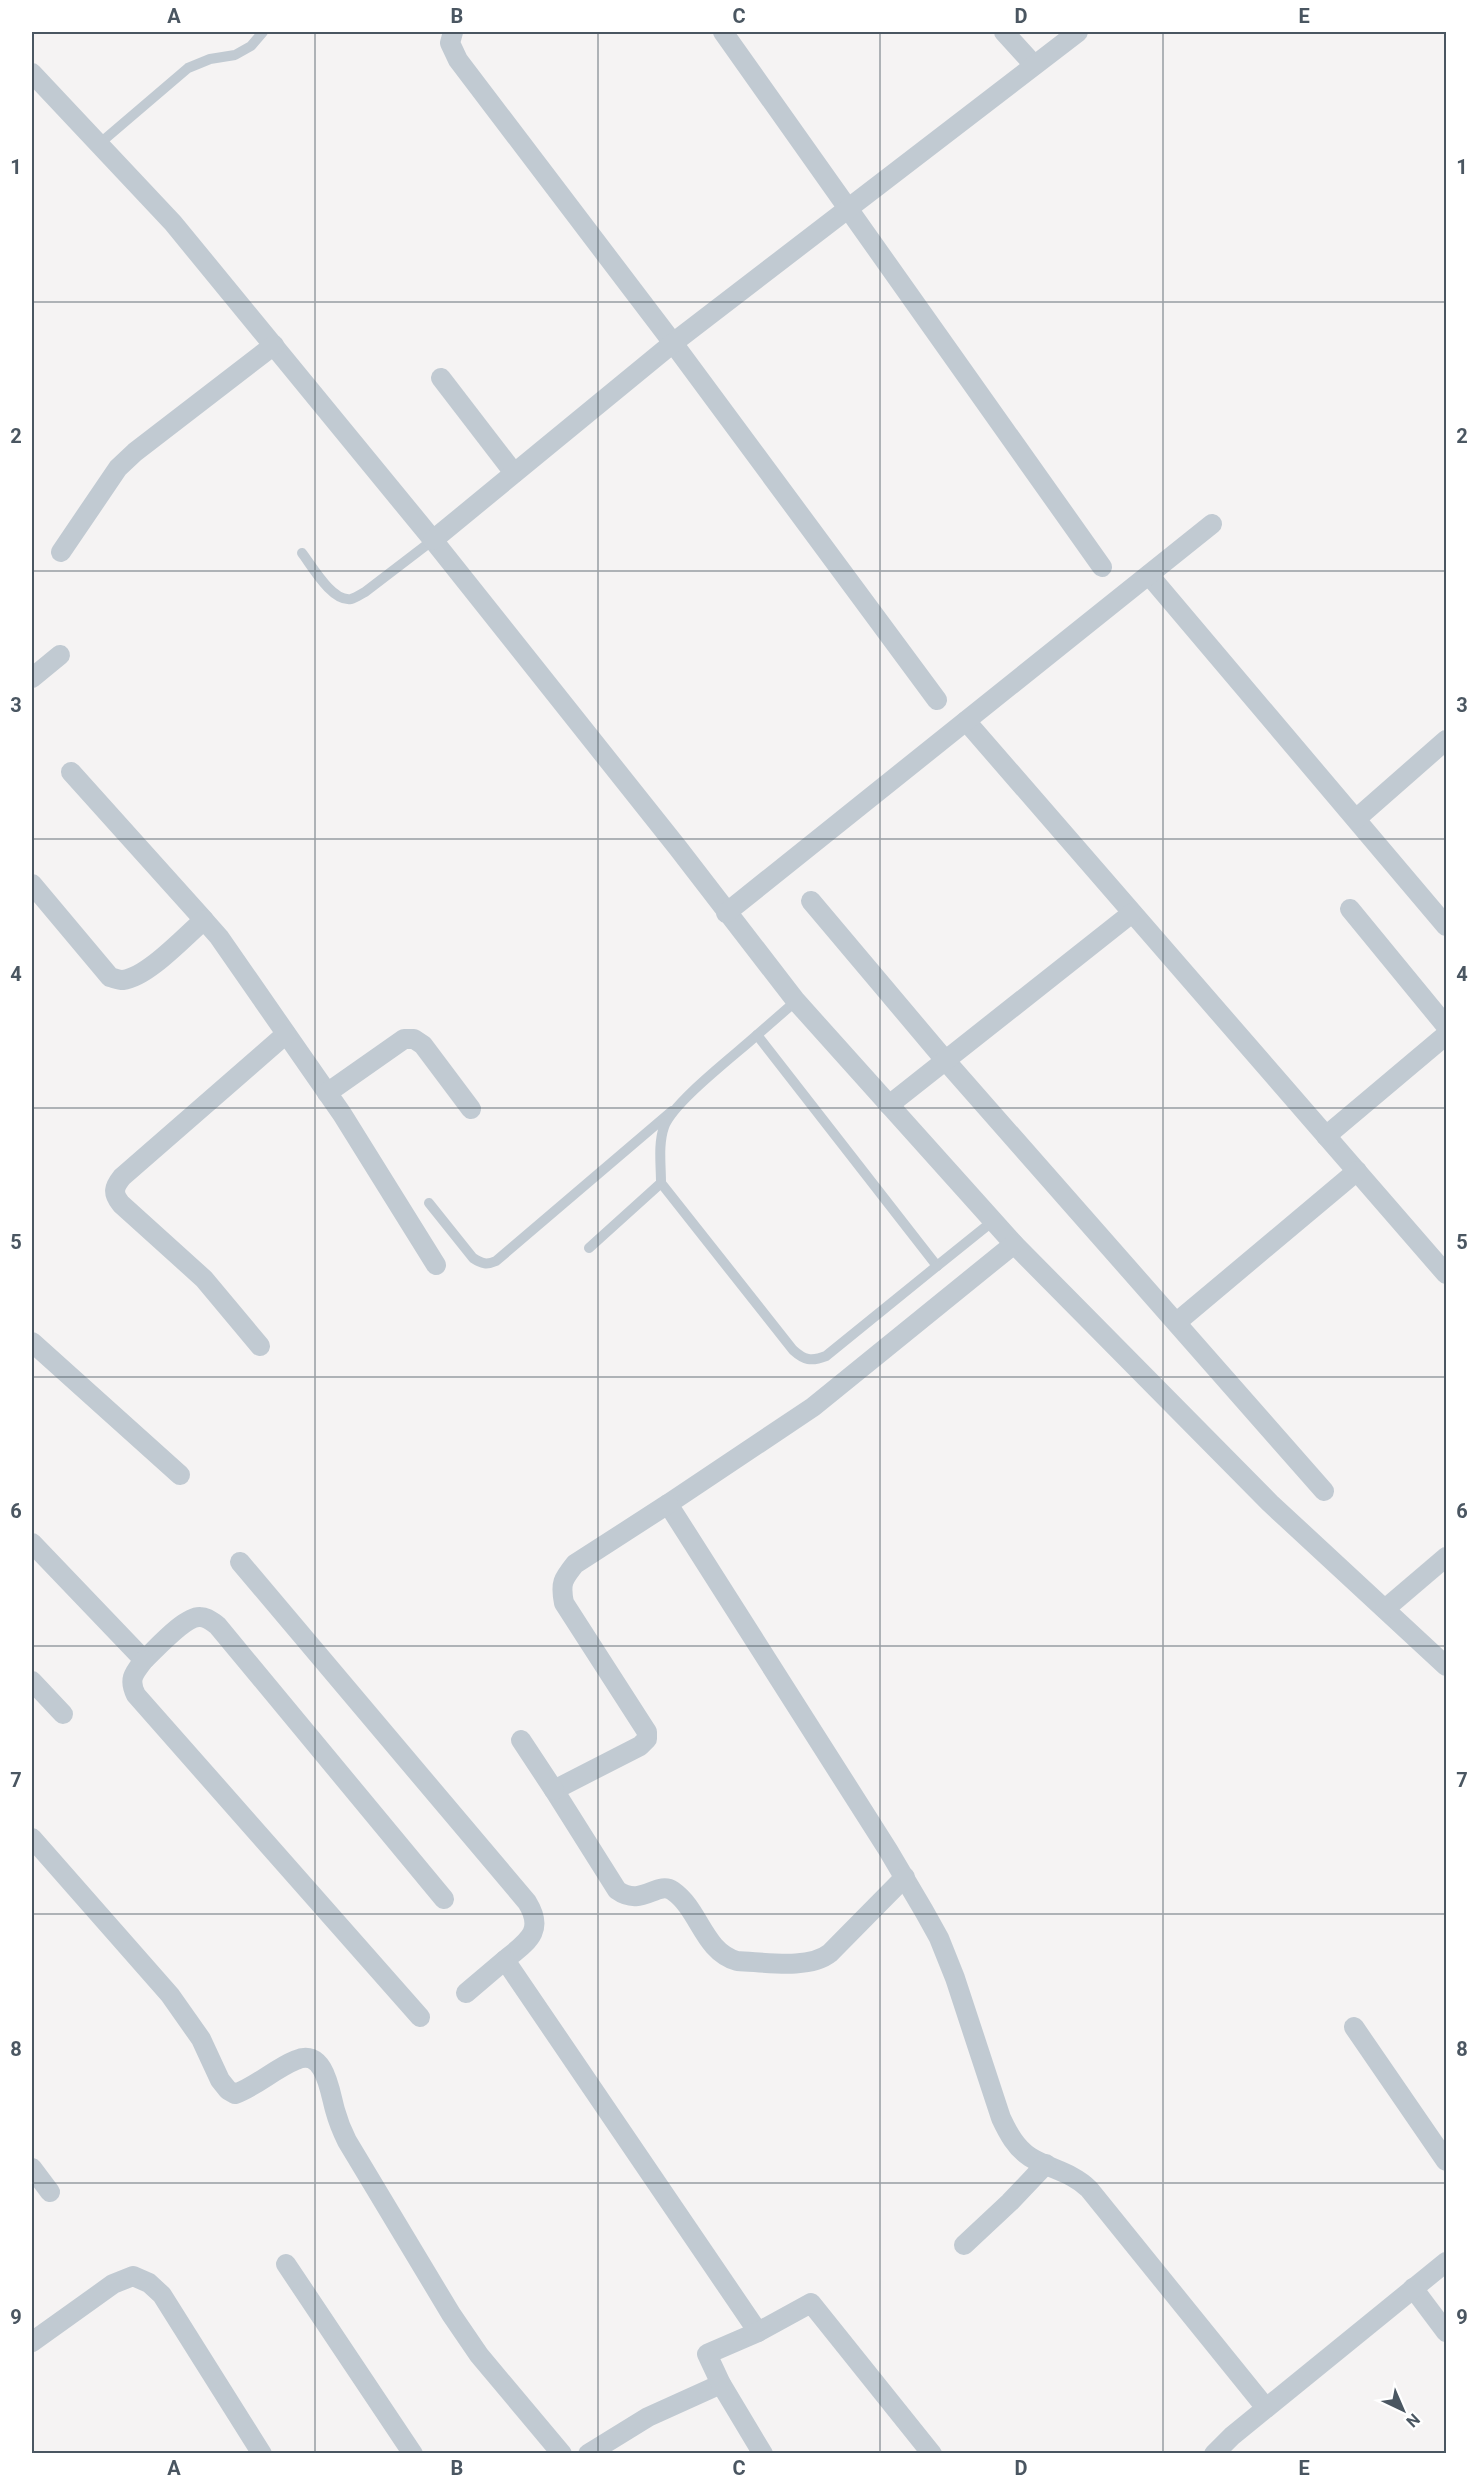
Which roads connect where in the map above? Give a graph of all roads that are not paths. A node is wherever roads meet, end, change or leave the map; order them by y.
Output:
1 (263, 32) edge
2 (453, 32) edge
3 (723, 32) edge
4 (1004, 32) edge
5 (1078, 32) edge
6 (1034, 66) junction
7 (32, 73) edge
8 (99, 144) junction
9 (848, 209) junction
10 (673, 343) junction
11 (274, 345) junction
12 (441, 378) dead end
13 (514, 473) junction
14 (1212, 525) dead end
15 (433, 540) junction
16 (60, 552) dead end
17 (302, 553) dead end
18 (1102, 567) dead end
19 (1149, 575) junction
20 (60, 655) dead end
21 (32, 678) edge
22 (937, 700) dead end
23 (966, 722) junction
24 (1446, 740) edge
25 (71, 772) dead end
26 (1356, 819) junction
27 (32, 884) edge
28 (811, 901) dead end
29 (1350, 909) dead end
30 (726, 913) junction
31 (1132, 913) junction
32 (204, 920) junction
33 (1446, 926) edge
34 (796, 1001) junction
35 (1446, 1026) edge
36 (286, 1034) junction
37 (757, 1035) junction
38 (1446, 1035) edge
39 (945, 1060) junction
40 (327, 1093) junction
41 (889, 1105) junction
42 (471, 1109) dead end
43 (672, 1111) junction
44 (1326, 1136) junction
45 (1357, 1172) junction
46 (661, 1183) junction
47 (429, 1203) dead end
48 (993, 1221) junction
49 (1014, 1244) junction
50 (589, 1248) dead end
51 (436, 1265) dead end
52 (937, 1266) junction
53 (1446, 1274) edge
54 (1177, 1322) junction
55 (32, 1342) edge
56 (260, 1346) dead end
57 (180, 1475) dead end
58 (1324, 1491) dead end
59 (668, 1504) junction
60 (32, 1543) edge
61 (1446, 1557) edge
62 (240, 1562) dead end
63 (1385, 1609) junction
64 (144, 1660) junction
65 (1446, 1666) edge
66 (32, 1681) edge
67 (63, 1714) dead end
68 (521, 1740) dead end
69 (554, 1790) junction
70 (32, 1838) edge
71 (905, 1877) junction
72 (444, 1899) dead end
73 (505, 1960) junction
74 (466, 1993) dead end
75 (420, 2017) dead end
76 (1354, 2027) dead end
77 (1446, 2161) edge
78 (1046, 2164) junction
79 (32, 2168) edge
80 (50, 2192) dead end
81 (964, 2245) dead end
82 (1446, 2262) edge
83 (286, 2264) dead end
84 (1413, 2288) junction
85 (758, 2332) junction
86 (1446, 2332) edge
87 (32, 2342) edge
88 (721, 2384) junction
89 (1266, 2408) junction
90 (262, 2454) edge
91 (412, 2454) edge
92 (562, 2454) edge
93 (588, 2454) edge
94 (763, 2454) edge
95 (932, 2454) edge
96 (1214, 2454) edge

1 - 8 lane
2 - 10 street
3 - 9 street
4 - 6 street
5 - 6 street
6 - 9 street
7 - 8 street
8 - 11 street
9 - 10 street
9 - 18 street
10 - 13 street
10 - 22 street
11 - 15 street
11 - 16 street
12 - 13 street
13 - 15 street
14 - 19 street
15 - 17 lane
15 - 30 street
19 - 23 street
19 - 26 street
20 - 21 street
23 - 30 street
23 - 31 street
24 - 26 street
25 - 32 street
26 - 33 street
27 - 32 street
28 - 39 street
29 - 35 street
30 - 34 street
31 - 39 street
31 - 44 street
32 - 36 street
34 - 37 lane
34 - 41 street
36 - 40 street
36 - 56 street
37 - 43 lane
37 - 52 lane
38 - 44 street
39 - 41 street
39 - 54 street
40 - 42 street
40 - 51 street
41 - 48 street
43 - 46 lane
43 - 47 lane
44 - 45 street
45 - 53 street
45 - 54 street
46 - 50 lane
46 - 52 lane
48 - 49 street
48 - 52 lane
49 - 59 street
49 - 63 street
54 - 58 street
55 - 57 street
59 - 69 street
59 - 71 street
60 - 64 street
61 - 63 street
62 - 73 street
63 - 65 street
64 - 72 street
64 - 75 street
66 - 67 street
68 - 69 street
69 - 71 street
70 - 92 street
71 - 78 street
73 - 74 street
73 - 85 street
76 - 77 street
78 - 81 street
78 - 89 street
79 - 80 street
82 - 84 street
83 - 91 street
84 - 86 street
84 - 89 street
85 - 88 street
85 - 95 street
87 - 90 street
88 - 93 street
88 - 94 street
89 - 96 street

